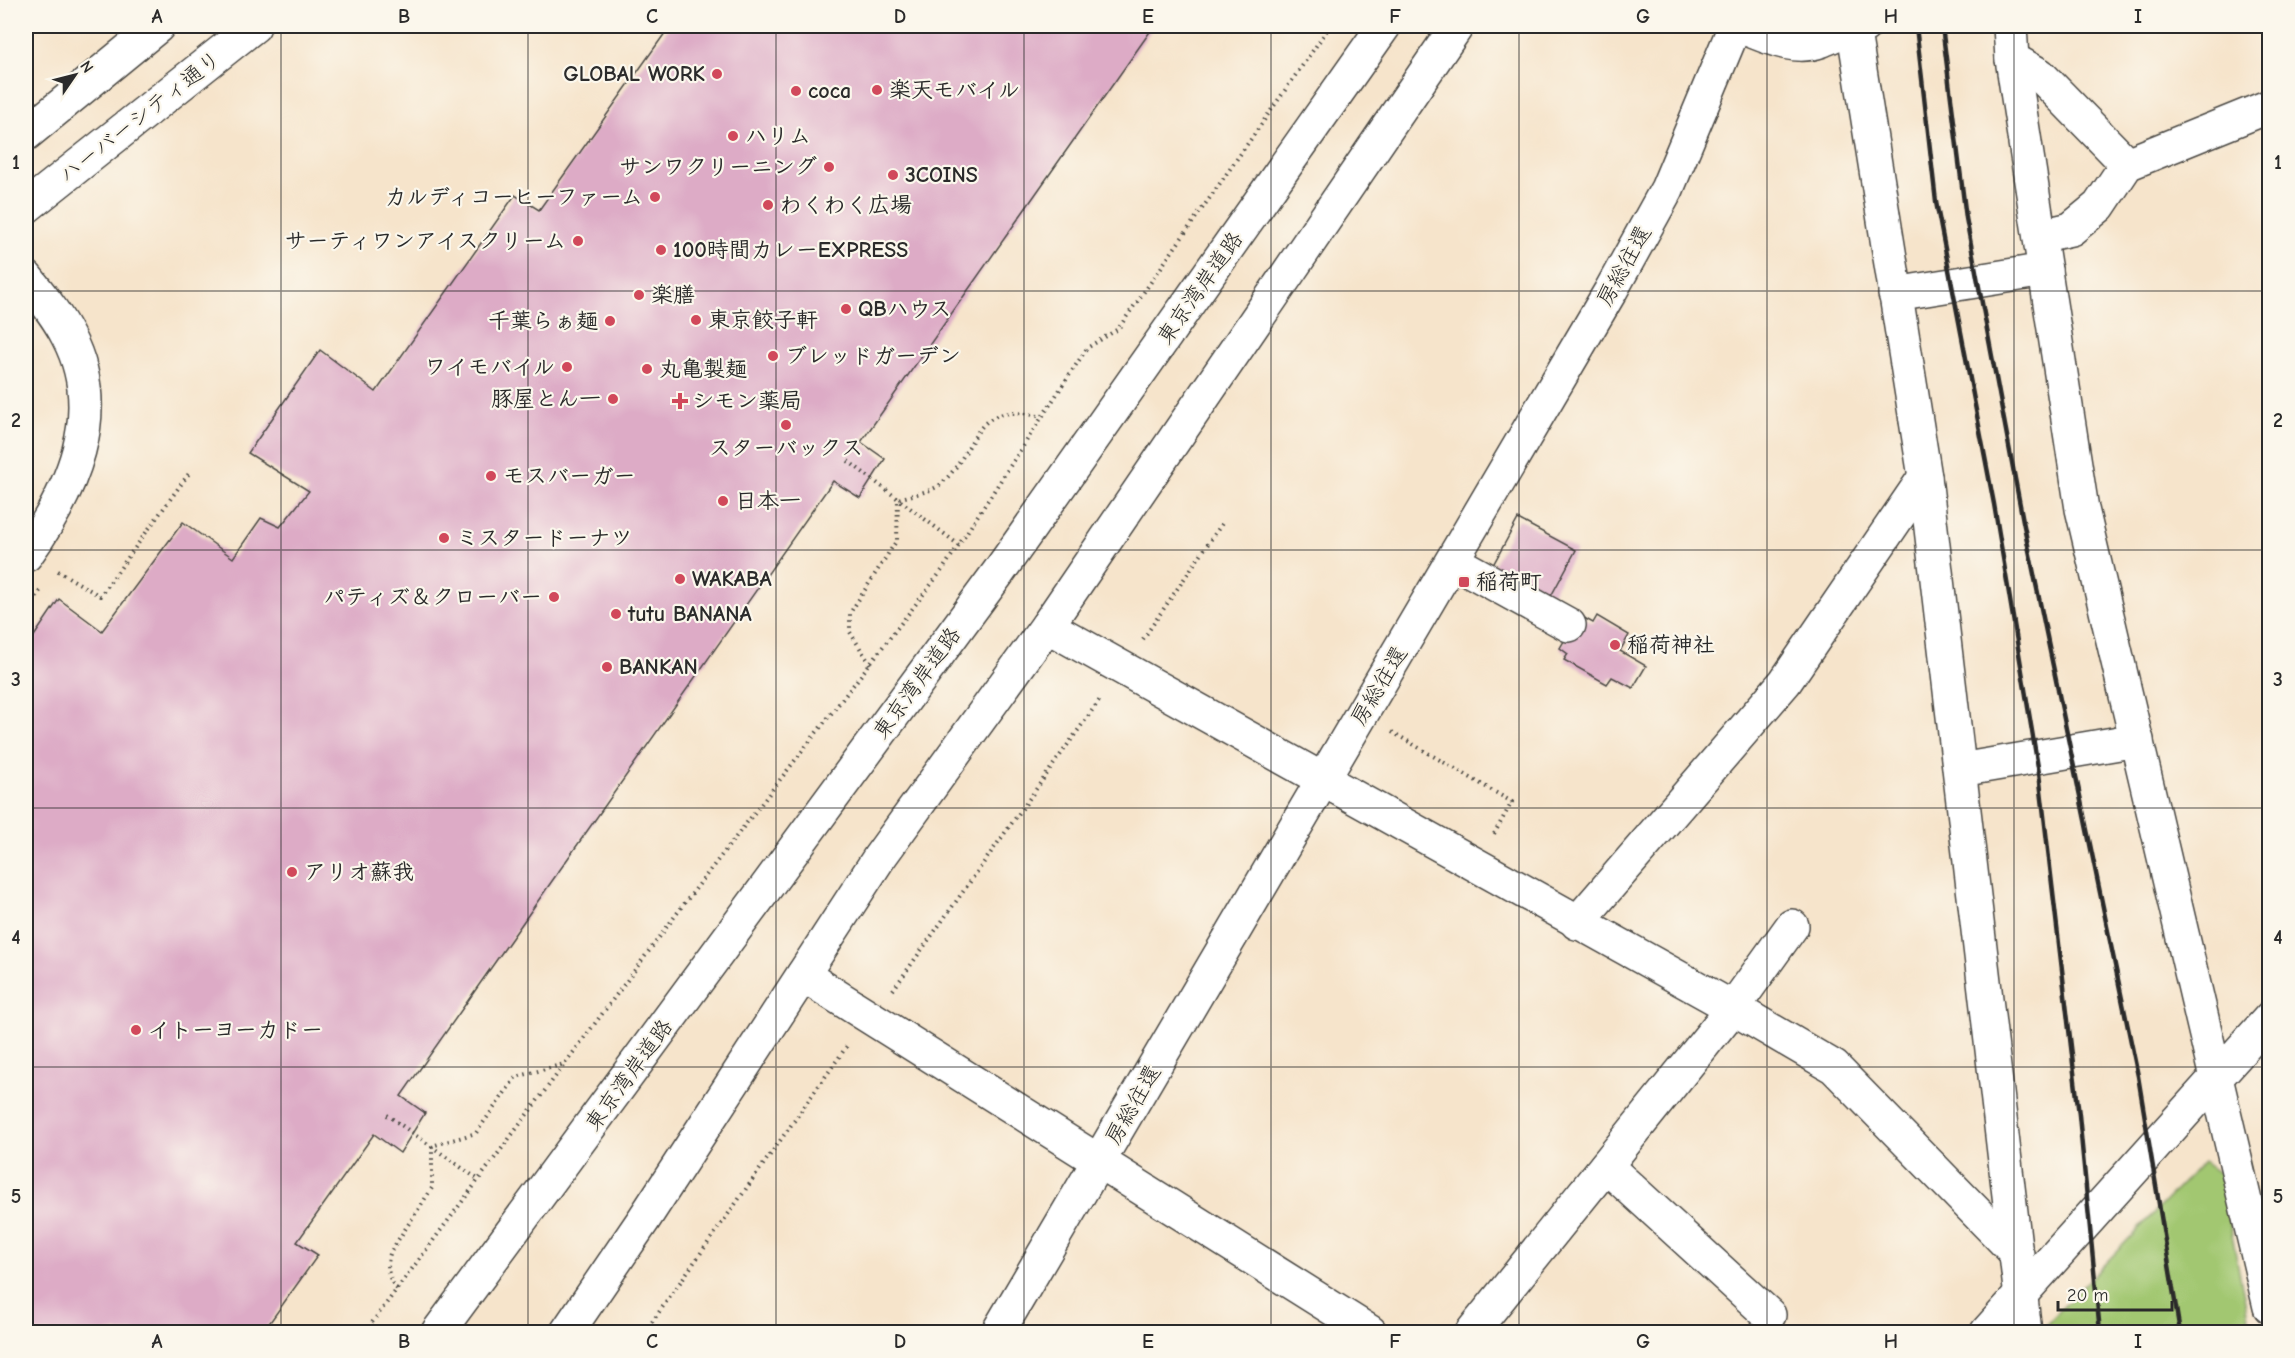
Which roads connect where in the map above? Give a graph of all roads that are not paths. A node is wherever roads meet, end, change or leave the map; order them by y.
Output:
1 (158, 26) edge
2 (254, 26) edge
3 (1384, 26) edge
4 (1456, 26) edge
5 (1737, 26) edge
6 (1857, 26) edge
7 (2010, 26) edge
8 (2012, 59) junction
9 (2270, 106) edge
10 (26, 134) edge
11 (2127, 164) junction
12 (26, 207) edge
13 (2040, 236) junction
14 (2045, 270) junction
15 (26, 277) edge
16 (1895, 294) junction
17 (1924, 477) junction
18 (26, 555) edge
19 (1453, 561) junction
20 (1569, 625) dead end
21 (1047, 626) junction
22 (2137, 740) junction
23 (1960, 770) junction
24 (1323, 780) junction
25 (1577, 923) junction
26 (1792, 926) dead end
27 (803, 975) junction
28 (1733, 1008) junction
29 (2270, 1018) edge
30 (2217, 1076) junction
31 (1100, 1161) junction
32 (1606, 1166) junction
33 (2017, 1254) junction
34 (2021, 1293) junction
35 (2270, 1307) edge
36 (1769, 1315) dead end
37 (438, 1332) edge
38 (567, 1332) edge
39 (998, 1332) edge
40 (1370, 1332) edge
41 (1472, 1332) edge
42 (1987, 1332) edge
43 (2025, 1332) edge

1 - 10 main road
2 - 12 main road, ハーバーシティ通り
3 - 37 main road, 東京湾岸道路
4 - 21 main road
5 - 6 main road
5 - 19 main road, 房総往還
6 - 16 main road
7 - 8 main road
8 - 11 main road
8 - 13 main road
9 - 11 main road
11 - 13 main road
13 - 14 main road
14 - 16 main road
14 - 22 main road
15 - 18 main road
16 - 17 main road
17 - 23 main road
17 - 25 main road
19 - 20 main road
19 - 24 main road, 房総往還
21 - 24 main road
21 - 27 main road
22 - 23 main road
22 - 30 main road
23 - 33 main road
24 - 25 main road
24 - 31 main road, 房総往還
25 - 28 main road
26 - 28 main road
27 - 31 main road
27 - 38 main road
28 - 32 main road
28 - 33 main road
29 - 30 main road
30 - 34 main road
30 - 35 main road
31 - 39 main road, 房総往還
31 - 40 main road
32 - 36 main road
32 - 41 main road
33 - 34 main road
34 - 42 main road
34 - 43 main road

